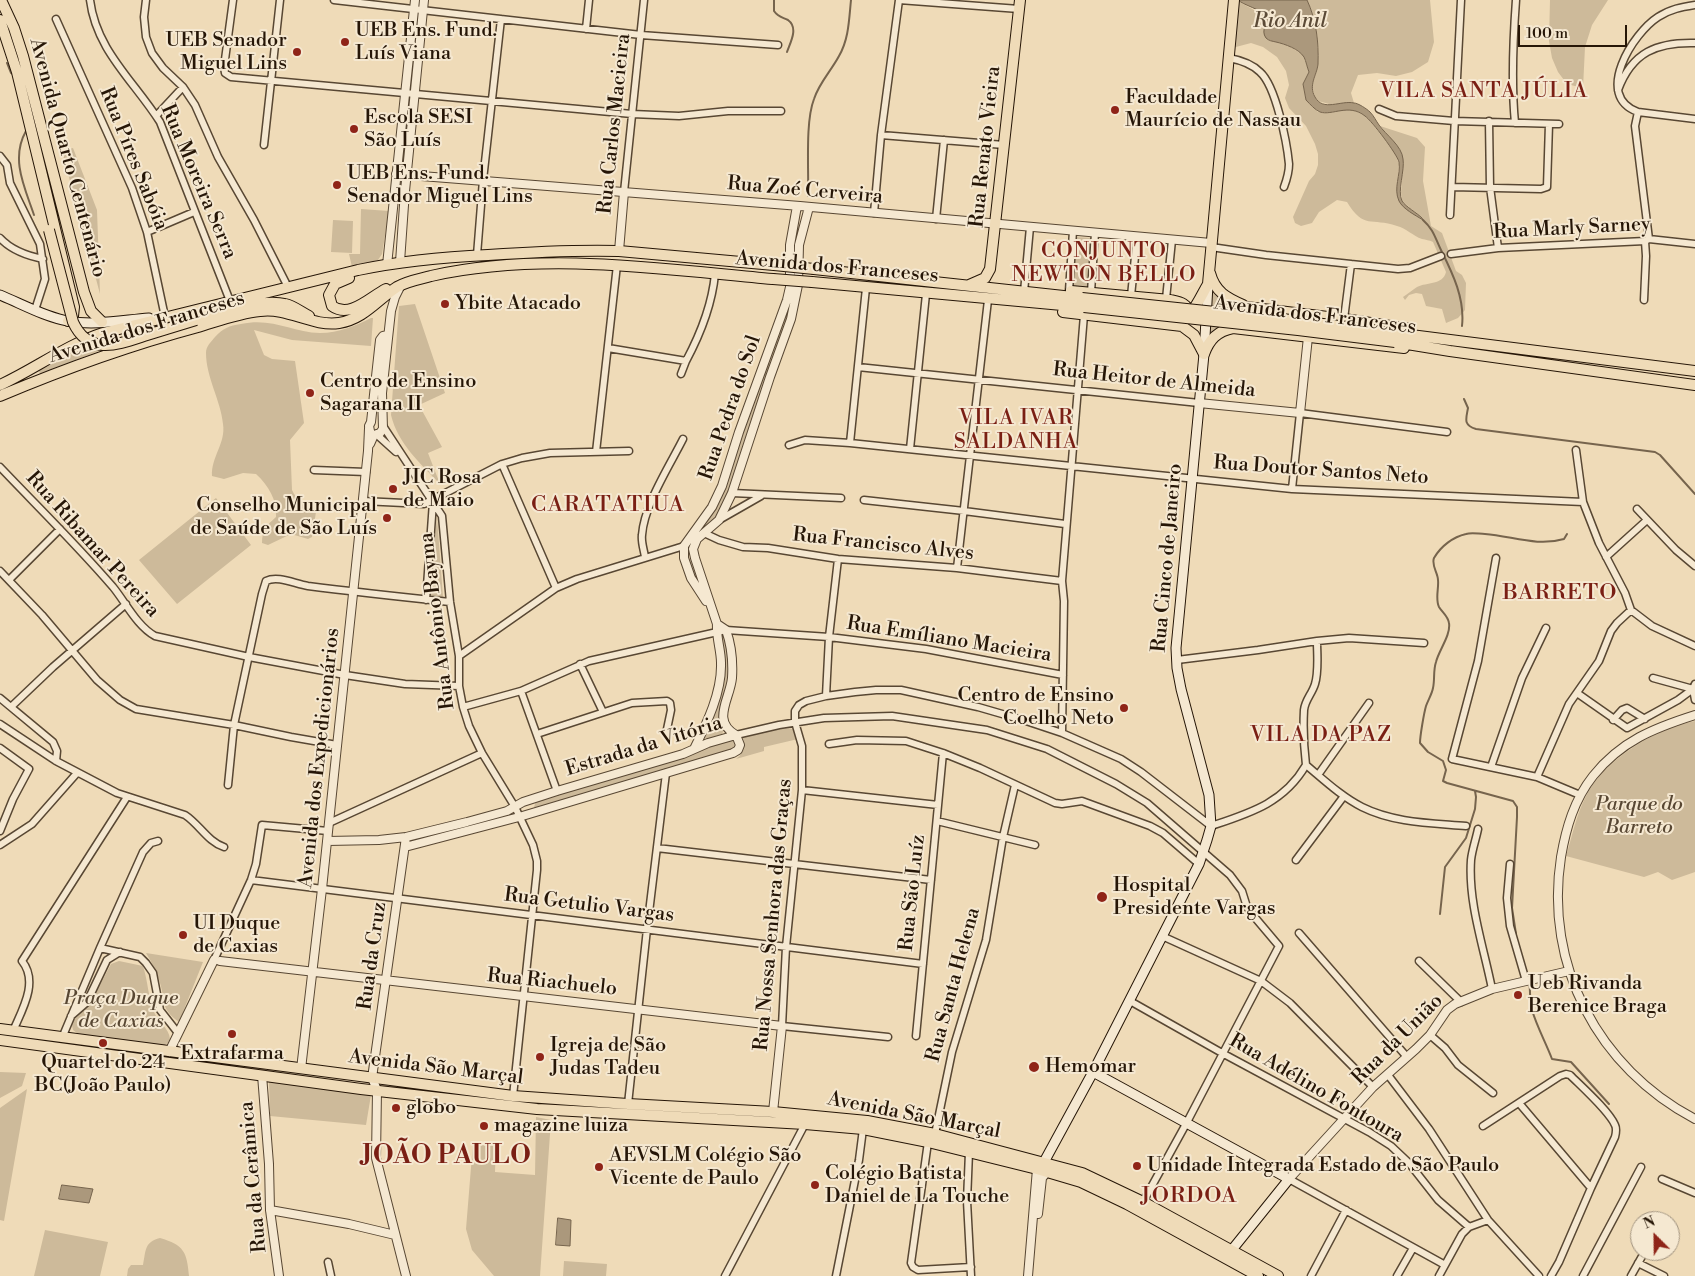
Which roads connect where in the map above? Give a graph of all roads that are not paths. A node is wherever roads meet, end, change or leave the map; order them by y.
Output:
1 (1, 0) edge
2 (90, 0) edge
3 (146, 0) edge
4 (233, 0) edge
5 (280, 0) edge
6 (334, 0) edge
7 (415, 0) edge
8 (424, 0) edge
9 (589, 0) edge
10 (644, 0) edge
11 (899, 0) edge
12 (1234, 0) edge
13 (1461, 0) edge
14 (1516, 0) edge
15 (1020, 4) edge
16 (1695, 5) edge
17 (414, 9) junction
18 (423, 10) junction
19 (56, 19) dead end
20 (502, 19) junction
21 (0, 20) edge
22 (586, 29) junction
23 (640, 35) junction
24 (1695, 44) edge
25 (778, 45) dead end
26 (1229, 58) junction
27 (271, 81) junction
28 (183, 87) junction
29 (1618, 92) junction
30 (405, 93) junction
31 (414, 94) junction
32 (492, 101) junction
33 (1379, 109) dead end
34 (781, 111) dead end
35 (1638, 112) junction
36 (632, 114) junction
37 (156, 116) junction
38 (1695, 119) edge
39 (1454, 121) junction
40 (1489, 121) junction
41 (1515, 123) junction
42 (1549, 124) junction
43 (1559, 124) dead end
44 (881, 135) junction
45 (944, 140) junction
46 (1004, 144) junction
47 (264, 145) dead end
48 (0, 156) edge
49 (396, 174) junction
50 (406, 174) junction
51 (48, 177) junction
52 (483, 180) junction
53 (1284, 187) dead end
54 (1452, 187) junction
55 (1490, 187) junction
56 (624, 192) junction
57 (797, 206) junction
58 (809, 207) junction
59 (194, 212) junction
60 (874, 213) junction
61 (1450, 215) dead end
62 (936, 219) junction
63 (995, 224) junction
64 (1030, 227) junction
65 (1073, 231) junction
66 (147, 232) junction
67 (1095, 233) junction
68 (1137, 236) junction
69 (0, 238) edge
70 (1172, 240) junction
71 (1647, 240) junction
72 (1695, 244) edge
73 (1211, 245) junction
74 (1498, 248) junction
75 (619, 251) junction
76 (1451, 254) dead end
77 (477, 255) junction
78 (1441, 256) dead end
79 (43, 259) junction
80 (430, 259) junction
81 (400, 262) junction
82 (387, 264) junction
83 (1351, 264) junction
84 (617, 265) junction
85 (1209, 268) junction
86 (715, 274) junction
87 (421, 279) junction
88 (1208, 284) junction
89 (401, 285) junction
90 (969, 285) junction
91 (288, 287) junction
92 (866, 288) junction
93 (1069, 290) junction
94 (1024, 292) junction
95 (926, 294) junction
96 (0, 295) edge
97 (1131, 296) junction
98 (1166, 299) junction
99 (988, 300) junction
100 (1644, 300) dead end
101 (230, 301) junction
102 (1085, 303) junction
103 (1249, 307) junction
104 (36, 310) junction
105 (165, 316) junction
106 (1187, 317) junction
107 (1344, 319) junction
108 (68, 321) junction
109 (102, 322) junction
110 (326, 324) junction
111 (1170, 324) junction
112 (1235, 328) junction
113 (388, 335) junction
114 (1308, 337) junction
115 (1395, 337) junction
116 (1465, 341) junction
117 (608, 348) junction
118 (1450, 351) junction
119 (767, 354) junction
120 (1204, 354) junction
121 (686, 361) junction
122 (858, 367) junction
123 (1695, 371) edge
124 (772, 372) junction
125 (918, 373) junction
126 (681, 374) dead end
127 (979, 379) junction
128 (0, 385) edge
129 (1695, 386) edge
130 (1077, 390) junction
131 (0, 396) edge
132 (1199, 403) junction
133 (1300, 413) junction
134 (382, 424) junction
135 (373, 429) junction
136 (1447, 432) dead end
137 (683, 439) dead end
138 (850, 443) junction
139 (789, 445) dead end
140 (910, 449) junction
141 (1576, 450) dead end
142 (629, 451) dead end
143 (596, 452) junction
144 (971, 456) junction
145 (408, 463) junction
146 (502, 464) junction
147 (1070, 466) junction
148 (0, 467) edge
149 (314, 470) dead end
150 (366, 472) junction
151 (1192, 478) junction
152 (1292, 489) junction
153 (732, 493) junction
154 (762, 495) junction
155 (841, 498) dead end
156 (433, 500) junction
157 (864, 500) dead end
158 (363, 501) junction
159 (1583, 502) junction
160 (1637, 509) dead end
161 (964, 510) junction
162 (719, 520) junction
163 (1647, 520) junction
164 (1065, 524) junction
165 (60, 529) junction
166 (704, 533) junction
167 (694, 537) junction
168 (684, 546) junction
169 (645, 557) junction
170 (1606, 557) junction
171 (1496, 558) dead end
172 (838, 559) junction
173 (1695, 566) edge
174 (958, 568) junction
175 (0, 571) edge
176 (9, 580) junction
177 (1062, 581) junction
178 (556, 588) junction
179 (353, 592) junction
180 (426, 600) junction
181 (450, 602) junction
182 (126, 604) junction
183 (710, 607) junction
184 (1632, 610) junction
185 (717, 627) junction
186 (1546, 628) dead end
187 (726, 630) junction
188 (829, 637) junction
189 (1317, 641) junction
190 (1424, 643) dead end
191 (1695, 646) edge
192 (72, 651) junction
193 (459, 656) junction
194 (249, 657) junction
195 (1177, 660) junction
196 (580, 664) junction
197 (345, 675) junction
198 (1063, 675) junction
199 (1654, 678) dead end
200 (459, 686) junction
201 (1694, 687) edge
202 (522, 691) junction
203 (1577, 693) junction
204 (826, 696) junction
205 (0, 698) edge
206 (1695, 700) edge
207 (1369, 702) dead end
208 (12, 706) junction
209 (463, 707) junction
210 (603, 712) junction
211 (1695, 715) edge
212 (1645, 719) junction
213 (1612, 720) junction
214 (795, 722) junction
215 (0, 724) edge
216 (234, 725) junction
217 (1062, 733) junction
218 (537, 734) junction
219 (666, 734) dead end
220 (736, 735) junction
221 (829, 744) dead end
222 (337, 745) junction
223 (0, 748) edge
224 (694, 748) junction
225 (482, 753) junction
226 (943, 753) junction
227 (56, 761) junction
228 (1306, 766) junction
229 (1491, 767) junction
230 (77, 773) junction
231 (666, 773) junction
232 (1318, 775) junction
233 (1537, 777) junction
234 (228, 785) dead end
235 (1015, 785) junction
236 (802, 790) junction
237 (556, 791) junction
238 (1580, 795) junction
239 (1344, 796) junction
240 (127, 797) junction
241 (938, 806) junction
242 (515, 807) junction
243 (519, 817) junction
244 (936, 821) junction
245 (329, 823) junction
246 (1211, 826) junction
247 (1466, 826) dead end
248 (1478, 830) dead end
249 (0, 831) edge
250 (328, 832) junction
251 (406, 837) junction
252 (1003, 837) junction
253 (158, 841) dead end
254 (327, 841) junction
255 (0, 845) edge
256 (1035, 845) dead end
257 (224, 847) dead end
258 (405, 847) junction
259 (657, 848) junction
260 (1203, 852) junction
261 (1296, 860) dead end
262 (796, 864) junction
263 (1199, 864) junction
264 (1510, 864) dead end
265 (251, 880) junction
266 (931, 880) junction
267 (322, 889) junction
268 (398, 898) junction
269 (532, 915) junction
270 (647, 929) junction
271 (1299, 933) dead end
272 (1162, 936) junction
273 (786, 947) junction
274 (100, 948) junction
275 (120, 952) junction
276 (217, 960) junction
277 (1419, 961) dead end
278 (923, 964) junction
279 (1569, 971) junction
280 (312, 972) junction
281 (386, 981) junction
282 (1261, 981) junction
283 (1528, 981) junction
284 (1492, 990) junction
285 (523, 997) junction
286 (1130, 1001) junction
287 (1461, 1002) junction
288 (638, 1009) junction
289 (70, 1017) junction
290 (782, 1026) junction
291 (0, 1029) edge
292 (178, 1034) junction
293 (1430, 1035) junction
294 (916, 1036) dead end
295 (888, 1037) dead end
296 (6, 1038) edge
297 (62, 1038) junction
298 (169, 1052) junction
299 (1222, 1053) junction
300 (1408, 1057) junction
301 (301, 1069) junction
302 (1094, 1072) junction
303 (1388, 1074) junction
304 (262, 1075) junction
305 (372, 1078) junction
306 (1373, 1087) junction
307 (377, 1090) junction
308 (1493, 1093) dead end
309 (513, 1096) junction
310 (1519, 1103) junction
311 (628, 1104) junction
312 (773, 1112) junction
313 (1344, 1119) junction
314 (1695, 1119) edge
315 (805, 1124) junction
316 (1186, 1124) junction
317 (1483, 1126) dead end
318 (863, 1129) junction
319 (932, 1138) junction
320 (969, 1152) junction
321 (1043, 1167) junction
322 (1640, 1167) dead end
323 (1288, 1179) junction
324 (1662, 1179) dead end
325 (1591, 1188) junction
326 (1695, 1193) edge
327 (1143, 1202) junction
328 (270, 1210) junction
329 (1346, 1210) junction
330 (1488, 1220) junction
331 (1469, 1227) junction
332 (395, 1235) junction
333 (1413, 1248) junction
334 (1231, 1250) junction
335 (328, 1262) dead end
336 (1638, 1263) joint
337 (1445, 1265) junction
338 (971, 1267) junction
339 (279, 1276) edge
340 (331, 1276) edge
341 (406, 1276) edge
342 (725, 1276) edge
343 (836, 1276) edge
344 (971, 1276) edge
345 (1028, 1276) edge
346 (1033, 1276) edge
347 (1258, 1276) edge
348 (1278, 1276) edge
349 (1311, 1276) edge
350 (1397, 1276) edge
351 (1439, 1276) edge
352 (1539, 1276) edge
353 (1551, 1276) edge
354 (1583, 1276) edge
355 (1631, 1276) edge
356 (1664, 1276) edge

1 - 51 main road, Avenida Quarto Centenário
2 - 37 street, Rua Moreira Serra
3 - 28 street
4 - 27 street
5 - 27 street
6 - 17 street
7 - 17 street
8 - 18 street
9 - 22 street
10 - 23 street, Rua Carlos Macieira
11 - 15 street
11 - 44 street
12 - 26 main road
13 - 39 street
14 - 41 street
15 - 46 main road, Rua Renato Vieira
16 - 29 street
17 - 18 street
17 - 30 street
18 - 20 street
18 - 31 street
19 - 66 street, Rua Píres Sabóia
20 - 22 street
20 - 32 street
21 - 51 main road, Avenida Quarto Centenário
22 - 23 street
23 - 25 street
23 - 36 street, Rua Carlos Macieira
24 - 29 street
26 - 53 street
26 - 73 main road
27 - 30 street
27 - 47 street
28 - 37 street
28 - 91 street
29 - 35 street
30 - 31 street
30 - 49 street
31 - 32 street
31 - 50 street
32 - 36 street
32 - 52 street
33 - 39 street
34 - 36 street
35 - 38 street
35 - 71 street
36 - 56 street, Rua Carlos Macieira
37 - 59 street, Rua Moreira Serra
39 - 40 street
39 - 54 street
40 - 41 street
40 - 55 street
41 - 42 street
42 - 43 street
42 - 55 street
44 - 45 street
44 - 60 street
45 - 46 street
45 - 62 street
46 - 63 main road, Rua Renato Vieira
48 - 79 street
49 - 50 street, Rua Zoé Cerveira
49 - 82 street
50 - 52 street, Rua Zoé Cerveira
50 - 81 street
51 - 108 main road, Avenida Quarto Centenário
51 - 109 main road, Avenida Quarto Centenário
51 - 110 main road, bridge
52 - 56 street, Rua Zoé Cerveira
52 - 77 street
54 - 55 street
54 - 61 street
55 - 74 street
56 - 57 street, Rua Zoé Cerveira
56 - 75 street, Rua Carlos Macieira
57 - 58 street, Rua Zoé Cerveira
57 - 119 street, Rua Pedra do Sol
58 - 60 street, Rua Zoé Cerveira
58 - 124 street, Rua Pedra do Sol
59 - 66 street
59 - 101 street, Rua Moreira Serra
60 - 62 street, Rua Zoé Cerveira
62 - 63 street, Rua Zoé Cerveira
63 - 64 street, Rua Zoé Cerveira
63 - 90 main road, Rua Renato Vieira
64 - 65 street, Rua Zoé Cerveira
64 - 94 street
65 - 67 street, Rua Zoé Cerveira
65 - 93 street
66 - 105 street, Rua Píres Sabóia
67 - 68 street, Rua Zoé Cerveira
67 - 102 street
68 - 70 street, Rua Zoé Cerveira
68 - 97 street
69 - 79 street
70 - 73 street, Rua Zoé Cerveira
70 - 98 street
71 - 72 street, Rua Marly Sarney
71 - 74 street, Rua Marly Sarney
71 - 100 street
73 - 83 street
73 - 85 main road
74 - 76 street, Rua Marly Sarney
75 - 77 main road, Avenida dos Franceses
75 - 90 main road, Avenida dos Franceses, bridge
77 - 80 main road, Avenida dos Franceses
78 - 83 street
79 - 104 street
80 - 81 main road, Avenida dos Franceses
80 - 87 main road
81 - 82 main road, Avenida dos Franceses
82 - 91 main road, Avenida dos Franceses
83 - 107 street
84 - 86 main road, Avenida dos Franceses
84 - 87 main road, Avenida dos Franceses
84 - 117 street
85 - 88 main road
85 - 103 main road
86 - 92 main road, Avenida dos Franceses, bridge
86 - 121 street
87 - 89 main road, Avenida dos Franceses
88 - 106 main road
88 - 120 main road, Rua Cinco de Janeiro
89 - 110 main road, Avenida dos Franceses
89 - 113 street, Avenida dos Expedicionários
90 - 94 main road, Avenida dos Franceses
91 - 101 main road, Avenida dos Franceses
92 - 95 main road, Avenida dos Franceses
92 - 122 street
93 - 94 main road
93 - 102 main road
94 - 102 main road, Avenida dos Franceses
95 - 99 main road, Avenida dos Franceses
95 - 125 street
96 - 104 main road
97 - 98 main road
97 - 102 main road
98 - 106 main road
99 - 102 main road, Avenida dos Franceses
99 - 127 street
101 - 105 main road, Avenida dos Franceses
102 - 111 main road
102 - 115 main road, Avenida dos Franceses, bridge
102 - 130 street
103 - 107 main road
103 - 112 main road
104 - 108 main road
105 - 109 main road
105 - 128 main road, Avenida dos Franceses
106 - 111 main road
107 - 116 main road
108 - 109 main road
110 - 131 main road, Avenida dos Franceses
111 - 120 main road
112 - 114 main road
112 - 120 main road
113 - 134 street, Avenida dos Expedicionários
113 - 135 street, Avenida dos Expedicionários
114 - 118 main road
114 - 133 street
115 - 116 main road, Avenida dos Franceses
115 - 118 main road, Avenida dos Franceses
116 - 123 main road, Avenida dos Franceses
117 - 121 street
117 - 143 street
118 - 129 main road, Avenida dos Franceses
119 - 124 street
119 - 167 street, Rua Pedra do Sol
120 - 132 main road, Rua Cinco de Janeiro
121 - 126 street
122 - 125 street, Rua Heitor de Almeida
122 - 138 street
124 - 153 street, Rua Pedra do Sol
125 - 127 street, Rua Heitor de Almeida
125 - 140 street
127 - 130 street, Rua Heitor de Almeida
127 - 144 street
130 - 132 street, Rua Heitor de Almeida
130 - 147 street
132 - 133 street, Rua Heitor de Almeida
132 - 151 main road, Rua Cinco de Janeiro
133 - 136 street, Rua Heitor de Almeida
133 - 152 street
134 - 135 street
134 - 135 street
134 - 145 street, Rua Antônio Bayma
135 - 145 street, Rua Antônio Bayma
135 - 150 street, Avenida dos Expedicionários
137 - 169 street
138 - 139 street, Rua Doutor Santos Neto
138 - 140 street, Rua Doutor Santos Neto
140 - 144 street, Rua Doutor Santos Neto
141 - 159 street
142 - 143 street
143 - 146 street
144 - 147 street, Rua Doutor Santos Neto
144 - 161 street
145 - 156 street, Rua Antônio Bayma
146 - 156 street
146 - 178 street
147 - 151 street, Rua Doutor Santos Neto
147 - 164 street
148 - 165 street, Rua Ribamar Pereira
149 - 150 street
150 - 158 street, Avenida dos Expedicionários
151 - 152 street, Rua Doutor Santos Neto
151 - 195 main road, Rua Cinco de Janeiro
152 - 159 street, Rua Doutor Santos Neto
153 - 154 street
153 - 162 street, Rua Pedra do Sol
154 - 155 street
154 - 162 street
156 - 158 street
156 - 180 street
156 - 181 street, Rua Antônio Bayma
157 - 161 street
158 - 179 street, Avenida dos Expedicionários
159 - 170 street
160 - 163 street
161 - 164 street
161 - 174 street
162 - 166 street, Rua Pedra do Sol
163 - 170 street
163 - 173 street
164 - 177 street
165 - 176 street
165 - 182 street, Rua Ribamar Pereira
166 - 167 street, Rua Pedra do Sol
166 - 172 street, Rua Francisco Alves
167 - 168 street, Rua Pedra do Sol
167 - 183 street
168 - 169 street
168 - 183 street
169 - 178 street
170 - 184 street
171 - 229 street
172 - 174 street, Rua Francisco Alves
172 - 188 street
174 - 177 street, Rua Francisco Alves
175 - 176 street
176 - 192 street
177 - 198 street
178 - 193 street
179 - 180 street
179 - 194 street
179 - 197 street, Avenida dos Expedicionários
180 - 181 street
181 - 193 street, Rua Antônio Bayma
182 - 192 street
182 - 194 street, Rua Ribamar Pereira
183 - 185 street
184 - 191 street
184 - 203 street
185 - 187 street
185 - 196 street
185 - 224 street
186 - 229 street
187 - 188 street, Rua Emíliano Macieira
187 - 220 street
188 - 198 street, Rua Emíliano Macieira
188 - 204 street
189 - 190 street
189 - 195 street
189 - 228 street
192 - 208 street
192 - 216 street
193 - 200 street, Rua Antônio Bayma
194 - 197 street, Rua Ribamar Pereira
194 - 216 street
195 - 246 main road, Rua Cinco de Janeiro
196 - 202 street
196 - 210 street
197 - 200 street, Rua Ribamar Pereira
197 - 222 street, Avenida dos Expedicionários
198 - 217 street
199 - 201 street
200 - 209 street, Rua Antônio Bayma
201 - 206 street
201 - 212 street
202 - 209 street
202 - 218 street
203 - 213 street
203 - 233 street
204 - 214 street
204 - 217 street
205 - 208 street
207 - 232 street
208 - 227 street
209 - 225 street, Rua Antônio Bayma
210 - 218 street
210 - 219 street
211 - 238 street
212 - 213 street
212 - 213 street
214 - 220 street
214 - 236 street, Rua Nossa Senhora das Graças
214 - 260 street
215 - 227 street
216 - 222 street
216 - 234 street
217 - 246 street
218 - 237 street
220 - 224 street, Estrada da Vitória
220 - 231 street, Estrada da Vitória
221 - 226 street
222 - 245 street, Avenida dos Expedicionários
223 - 249 street
224 - 237 street, Estrada da Vitória
225 - 242 street, Rua Antônio Bayma
225 - 245 street
226 - 235 street
226 - 241 street, Rua São Luíz
227 - 230 street
228 - 232 street
228 - 246 street
229 - 233 street
230 - 240 street
230 - 255 street
231 - 243 street, Estrada da Vitória
231 - 259 street
232 - 239 street
233 - 238 street
235 - 252 street, Rua Santa Helena
235 - 263 street
236 - 241 street
236 - 262 street, Rua Nossa Senhora das Graças
237 - 242 street, Estrada da Vitória
238 - 279 street
239 - 247 street
239 - 261 street
240 - 257 street
240 - 296 street
241 - 244 street, Rua São Luíz
242 - 243 street, Rua Antônio Bayma
242 - 251 street, Estrada da Vitória
243 - 258 street, Estrada da Vitória
243 - 269 street, Rua Antônio Bayma
244 - 252 street
244 - 266 street, Rua São Luíz
245 - 250 street, Avenida dos Expedicionários
246 - 260 main road, Rua Cinco de Janeiro
248 - 284 street
250 - 254 street, Avenida dos Expedicionários
250 - 265 street
251 - 254 street, Estrada da Vitória
251 - 258 street, Rua da Cruz
252 - 256 street
252 - 319 street, Rua Santa Helena
253 - 274 street
254 - 267 street, Avenida dos Expedicionários
258 - 268 street, Rua da Cruz
259 - 262 street
259 - 270 street
260 - 263 main road, Rua Cinco de Janeiro
260 - 282 street
262 - 266 street
262 - 273 street, Rua Nossa Senhora das Graças
263 - 272 main road, Rua Cinco de Janeiro
264 - 283 street
265 - 267 street, Rua Getulio Vargas
265 - 276 street
266 - 278 street, Rua São Luíz
267 - 268 street, Rua Getulio Vargas
267 - 280 street, Avenida dos Expedicionários
268 - 269 street, Rua Getulio Vargas
268 - 281 street, Rua da Cruz
269 - 270 street, Rua Getulio Vargas
269 - 285 street, Rua Antônio Bayma
270 - 273 street, Rua Getulio Vargas
270 - 288 street
271 - 300 street
272 - 282 street
272 - 286 main road, Rua Cinco de Janeiro
273 - 278 street, Rua Getulio Vargas
273 - 290 street, Rua Nossa Senhora das Graças
274 - 275 street
274 - 289 street
275 - 289 street
275 - 292 street
276 - 280 street, Rua Riachuelo
276 - 292 street
277 - 287 street
278 - 294 street, Rua São Luíz
279 - 283 street, Rua da União
279 - 314 street
280 - 281 street, Rua Riachuelo
280 - 301 street, Avenida dos Expedicionários
281 - 285 street, Rua Riachuelo
281 - 305 street, Rua da Cruz
282 - 299 street
282 - 306 street
283 - 284 street, Rua da União
284 - 287 street, Rua da União
285 - 288 street, Rua Riachuelo
285 - 309 street, Rua Antônio Bayma
286 - 299 street, Rua Adélino Fontoura
286 - 302 main road, Rua Cinco de Janeiro
287 - 293 street, Rua da União
288 - 290 street, Rua Riachuelo
288 - 311 street
289 - 297 street
290 - 295 street, Rua Riachuelo
290 - 312 street, Rua Nossa Senhora das Graças
291 - 296 main road, Avenida São Marçal
292 - 298 street
293 - 300 street, Rua da União
293 - 308 street
296 - 297 main road, Avenida São Marçal
296 - 304 main road, Avenida São Marçal
297 - 298 main road, Avenida São Marçal
298 - 301 main road, Avenida São Marçal
299 - 313 street, Rua Adélino Fontoura
299 - 316 street
300 - 303 street, Rua da União
301 - 305 main road, Avenida São Marçal
302 - 316 main road
302 - 321 main road, Rua Cinco de Janeiro
303 - 306 street, Rua da União
303 - 330 street
304 - 307 main road, Avenida São Marçal
304 - 328 street, Rua da Cerâmica
305 - 307 street
305 - 309 main road, Avenida São Marçal
306 - 313 street, Rua da União
307 - 315 main road, Avenida São Marçal
307 - 332 street
309 - 311 main road, Avenida São Marçal
310 - 317 street
310 - 325 street
310 - 325 street
311 - 312 main road, Avenida São Marçal
312 - 319 main road, Avenida São Marçal
313 - 323 street, Rua da União
313 - 331 street, Rua Adélino Fontoura
315 - 318 main road, Avenida São Marçal
315 - 342 street
316 - 323 main road
316 - 327 street
318 - 319 main road, Avenida São Marçal
318 - 343 street
319 - 320 main road, Avenida São Marçal
319 - 321 main road, Avenida São Marçal
319 - 338 street, Rua Santa Helena
320 - 321 main road, Avenida São Marçal
320 - 338 street
321 - 327 main road
321 - 345 street
321 - 346 street
321 - 347 main road
322 - 354 street
323 - 329 street
323 - 334 main road
324 - 326 street
325 - 353 street
327 - 334 main road
328 - 332 street
328 - 339 street, Rua da Cerâmica
329 - 333 street
329 - 349 street
330 - 331 street
330 - 352 street
331 - 337 street
332 - 341 street
333 - 337 street
333 - 350 street
334 - 348 main road
335 - 340 street
336 - 355 street
336 - 356 street
337 - 351 street
338 - 344 street

